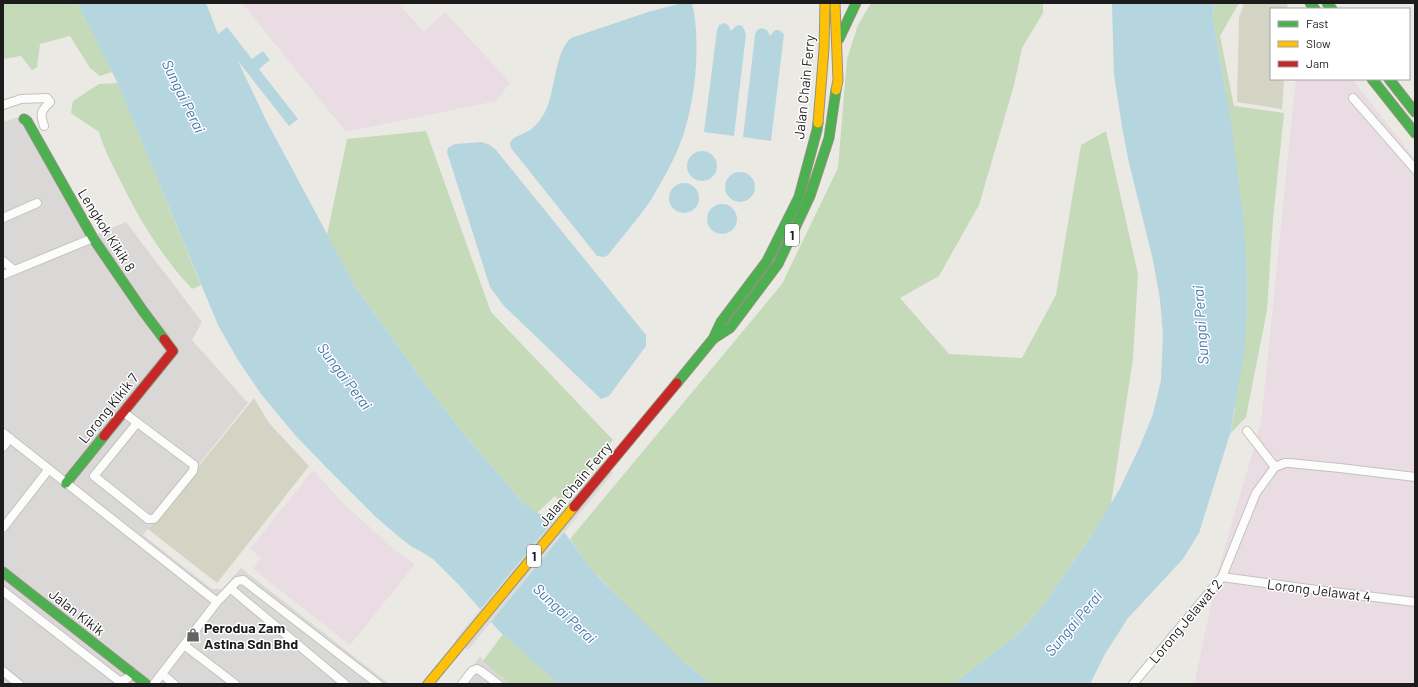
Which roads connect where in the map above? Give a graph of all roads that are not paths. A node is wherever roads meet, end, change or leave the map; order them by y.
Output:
1 (825, 3) edge
2 (836, 3) edge
3 (856, 3) edge
4 (838, 43) junction
5 (1373, 80) edge
6 (1390, 80) edge
7 (1353, 98) dead end
8 (3, 105) edge
9 (1415, 112) edge
10 (24, 119) dead end
11 (44, 126) dead end
12 (1415, 133) edge
13 (1415, 169) edge
14 (37, 203) dead end
15 (3, 218) edge
16 (93, 238) junction
17 (3, 261) edge
18 (14, 270) junction
19 (3, 275) edge
20 (713, 339) junction
21 (173, 351) joint
22 (123, 412) junction
23 (137, 423) junction
24 (1247, 431) dead end
25 (6, 435) edge
26 (3, 447) edge
27 (1275, 466) junction
28 (49, 469) junction
29 (1415, 477) edge
30 (66, 483) junction
31 (3, 528) edge
32 (3, 572) edge
33 (1222, 577) junction
34 (22, 587) junction
35 (230, 588) junction
36 (3, 591) edge
37 (13, 599) junction
38 (217, 602) junction
39 (1415, 602) edge
40 (184, 645) junction
41 (3, 672) edge
42 (132, 673) junction
43 (162, 674) junction
44 (19, 684) edge
45 (146, 684) edge
46 (154, 684) edge
47 (174, 684) edge
48 (235, 684) edge
49 (345, 684) edge
50 (378, 684) edge
51 (428, 684) edge
52 (462, 684) edge
53 (498, 684) edge
54 (1133, 684) edge

1 - 20 main road, Jalan Chain Ferry / 1
2 - 4 main road, Jalan Chain Ferry / 1
3 - 4 main road
4 - 20 main road, Jalan Chain Ferry / 1
5 - 12 main road
6 - 9 main road
7 - 13 street
8 - 11 street
10 - 16 main road, Lengkok Kikik 8
14 - 15 street
16 - 18 street
16 - 21 main road, Lengkok Kikik 8
17 - 18 street
18 - 19 street
20 - 51 main road, Jalan Chain Ferry / 1
21 - 22 main road, Lorong Kikik 7
22 - 23 street
22 - 30 main road, Lorong Kikik 7
23 - 23 street
24 - 27 street
25 - 26 street
25 - 28 street
27 - 29 street
27 - 33 street, Lorong Jelawat 2
28 - 30 street
28 - 31 street
30 - 38 street
32 - 34 main road, Jalan Kikik
33 - 39 street, Lorong Jelawat 4
33 - 54 street, Lorong Jelawat 2
34 - 37 street
34 - 42 main road, Jalan Kikik
35 - 38 street
35 - 49 street
35 - 50 street
36 - 37 street, Jalan Kikik
37 - 42 street, Jalan Kikik
38 - 40 street
40 - 43 street
40 - 48 street
41 - 44 street
42 - 45 main road, Jalan Kikik
43 - 46 street
43 - 47 street
52 - 53 street

